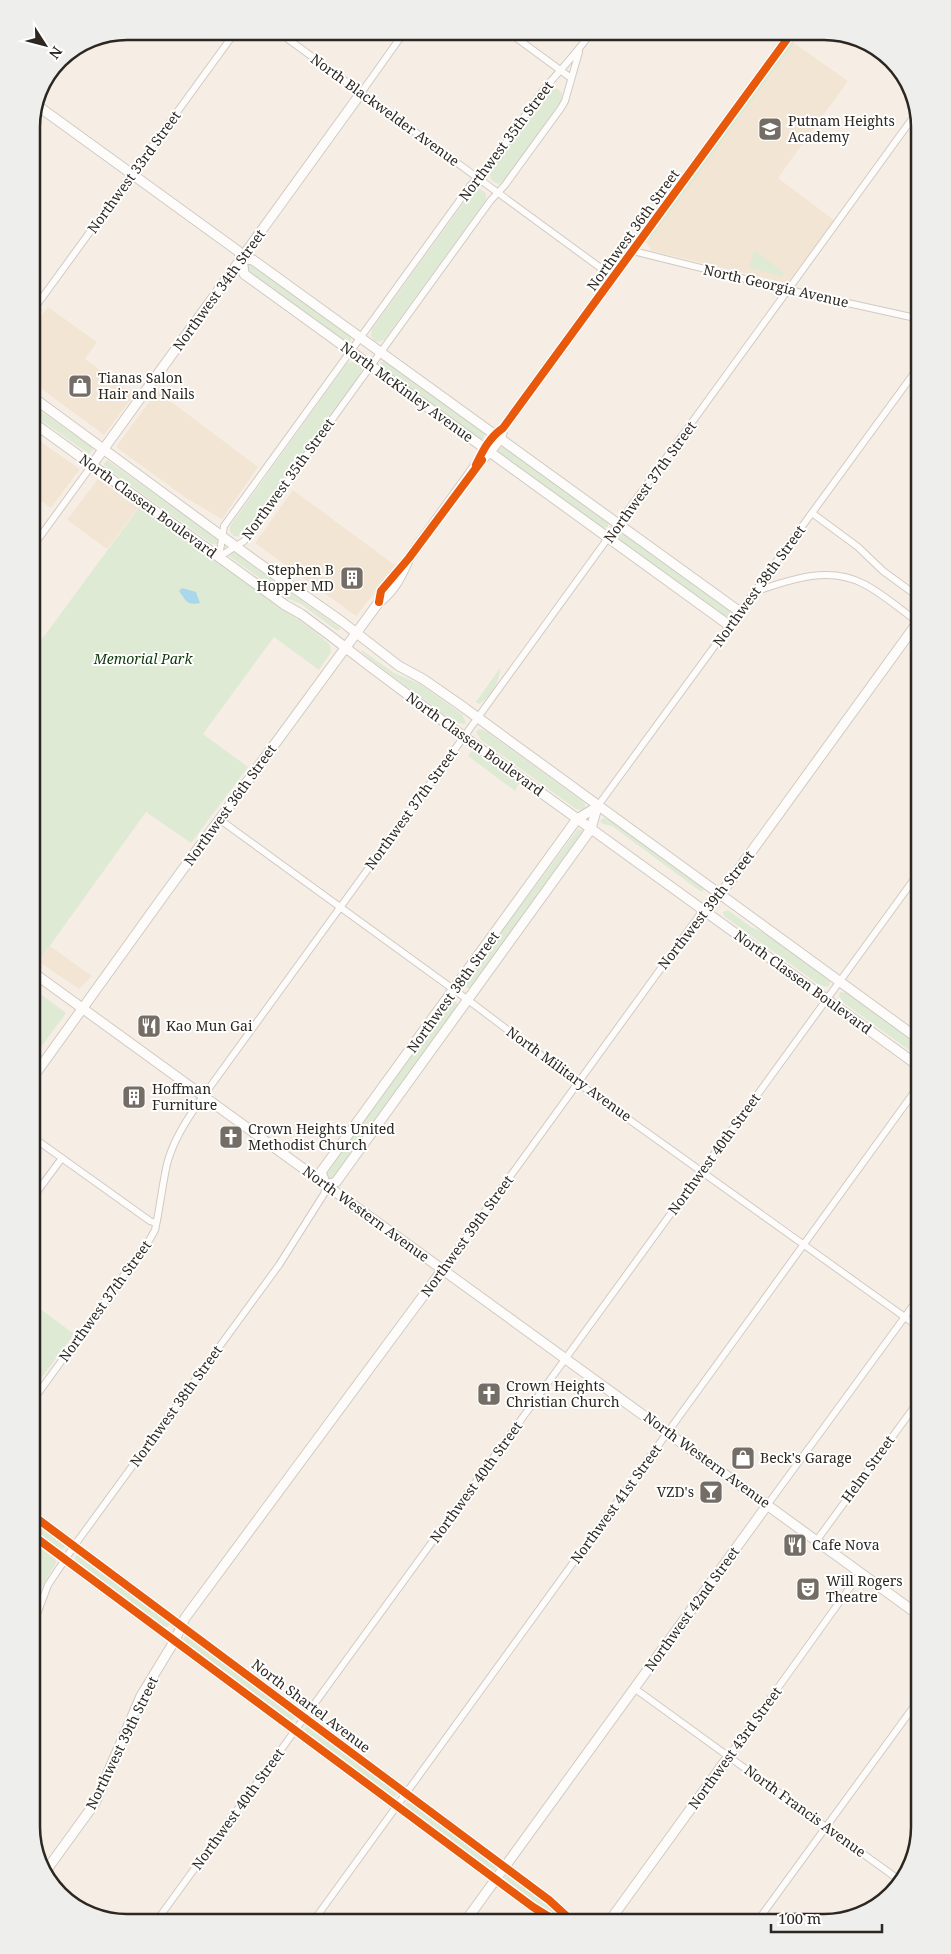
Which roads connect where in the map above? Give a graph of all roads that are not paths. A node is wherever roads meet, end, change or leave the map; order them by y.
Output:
1 (229, 40) edge
2 (289, 40) edge
3 (399, 40) edge
4 (519, 40) edge
5 (586, 40) edge
6 (785, 40) edge
7 (787, 40) edge
8 (782, 46) junction
9 (580, 48) junction
10 (561, 71) junction
11 (571, 78) junction
12 (361, 93) junction
13 (42, 109) edge
14 (910, 121) edge
15 (132, 174) junction
16 (478, 178) junction
17 (498, 193) junction
18 (633, 251) junction
19 (242, 258) junction
20 (614, 277) junction
21 (789, 290) junction
22 (40, 301) edge
23 (911, 317) edge
24 (361, 338) junction
25 (351, 352) junction
26 (381, 352) junction
27 (370, 366) junction
28 (911, 377) edge
29 (40, 403) edge
30 (40, 427) edge
31 (497, 437) junction
32 (104, 449) junction
33 (487, 450) junction
34 (92, 465) junction
35 (812, 514) junction
36 (619, 525) junction
37 (222, 536) junction
38 (40, 537) edge
39 (609, 538) junction
40 (236, 546) junction
41 (219, 558) junction
42 (911, 591) edge
43 (753, 592) junction
44 (740, 612) junction
45 (911, 616) edge
46 (730, 626) junction
47 (911, 632) edge
48 (356, 633) junction
49 (346, 648) junction
50 (476, 719) junction
51 (463, 736) junction
52 (597, 806) junction
53 (220, 819) junction
54 (577, 819) junction
55 (592, 829) junction
56 (911, 883) edge
57 (720, 895) junction
58 (340, 906) junction
59 (704, 909) junction
60 (40, 979) edge
61 (839, 982) junction
62 (454, 990) junction
63 (827, 999) junction
64 (468, 1000) junction
65 (83, 1009) junction
66 (911, 1034) edge
67 (911, 1060) edge
68 (40, 1068) edge
69 (578, 1082) junction
70 (203, 1096) junction
71 (911, 1096) edge
72 (40, 1142) edge
73 (62, 1158) junction
74 (702, 1170) junction
75 (326, 1185) junction
76 (40, 1188) edge
77 (156, 1223) junction
78 (804, 1244) junction
79 (443, 1269) junction
80 (911, 1308) edge
81 (905, 1316) junction
82 (911, 1321) edge
83 (566, 1358) junction
84 (40, 1391) edge
85 (911, 1411) edge
86 (667, 1432) junction
87 (768, 1504) junction
88 (40, 1521) edge
89 (817, 1540) junction
90 (40, 1541) edge
91 (74, 1546) junction
92 (65, 1559) junction
93 (861, 1572) junction
94 (40, 1606) edge
95 (911, 1609) edge
96 (182, 1626) junction
97 (175, 1640) junction
98 (634, 1688) junction
99 (911, 1710) edge
100 (305, 1717) junction
101 (296, 1730) junction
102 (729, 1756) junction
103 (406, 1793) junction
104 (397, 1806) junction
105 (827, 1826) junction
106 (50, 1865) edge
107 (505, 1866) junction
108 (895, 1877) edge
109 (496, 1879) junction
110 (162, 1914) edge
111 (319, 1914) edge
112 (471, 1914) edge
113 (544, 1914) edge
114 (565, 1914) edge
115 (615, 1914) edge
116 (763, 1914) edge

1 - 15 street, Northwest 33rd Street
2 - 12 street, North Blackwelder Avenue
3 - 12 street, Northwest 34th Street
4 - 10 street
5 - 9 street, Northwest 35th Street
6 - 8 street, Northwest 36th Street
7 - 8 street, Northwest 36th Street
8 - 18 street, Northwest 36th Street
9 - 10 street, Northwest 35th Street
9 - 11 street, Northwest 35th Street
10 - 11 street
10 - 16 street, Northwest 35th Street
11 - 17 street, Northwest 35th Street
12 - 16 street, North Blackwelder Avenue
12 - 19 street, Northwest 34th Street
13 - 15 street, North McKinley Avenue
14 - 21 street, Northwest 37th Street
15 - 19 street, North McKinley Avenue
15 - 22 street, Northwest 33rd Street
16 - 17 street, North Blackwelder Avenue
16 - 24 street, Northwest 35th Street
17 - 20 street, North Blackwelder Avenue
17 - 26 street, Northwest 35th Street
18 - 20 street, Northwest 36th Street
18 - 21 street, North Georgia Avenue
19 - 24 street, North McKinley Avenue
19 - 25 street, North McKinley Avenue
19 - 32 street, Northwest 34th Street
20 - 31 street, Northwest 36th Street
21 - 23 street, North Georgia Avenue
21 - 36 street, Northwest 37th Street
24 - 25 street, Northwest 35th Street
24 - 26 street, North McKinley Avenue
25 - 27 street, North McKinley Avenue
25 - 37 street, Northwest 35th Street
26 - 27 street, Northwest 35th Street
26 - 31 street, North McKinley Avenue
27 - 33 street, North McKinley Avenue
27 - 40 street, Northwest 35th Street
28 - 35 street, Northwest 38th Street
29 - 32 street, North Classen Boulevard
30 - 34 street, North Classen Boulevard
31 - 33 street, Northwest 36th Street
31 - 36 street, North McKinley Avenue
32 - 34 street, Northwest 34th Street
32 - 37 street, North Classen Boulevard
33 - 39 street, North McKinley Avenue
33 - 48 street, Northwest 36th Street
34 - 38 street, Northwest 34th Street
34 - 41 street, North Classen Boulevard
35 - 42 street
35 - 43 street, Northwest 38th Street
36 - 39 street, Northwest 37th Street
36 - 44 street, North McKinley Avenue
37 - 40 street, North Classen Boulevard
37 - 41 street, Northwest 35th Street
39 - 46 street, North McKinley Avenue
39 - 50 street, Northwest 37th Street
40 - 41 street, Northwest 35th Street
40 - 48 street, North Classen Boulevard
41 - 49 street, North Classen Boulevard
43 - 44 street, Northwest 38th Street
43 - 45 street
44 - 46 street, Northwest 38th Street
46 - 52 street, Northwest 38th Street
47 - 57 street, Northwest 39th Street
48 - 49 street, Northwest 36th Street
48 - 50 street, North Classen Boulevard
49 - 51 street, North Classen Boulevard
49 - 53 street, Northwest 36th Street
50 - 51 street, Northwest 37th Street
50 - 52 street, North Classen Boulevard
51 - 54 street, North Classen Boulevard
51 - 58 street, Northwest 37th Street
52 - 54 street, Northwest 38th Street
52 - 55 street, Northwest 38th Street
52 - 57 street, North Classen Boulevard
53 - 58 street, North Military Avenue
53 - 65 street, Northwest 36th Street
54 - 55 street, North Classen Boulevard
54 - 62 street, Northwest 38th Street
55 - 59 street, North Classen Boulevard
55 - 64 street, Northwest 38th Street
56 - 61 street, Northwest 40th Street
57 - 59 street, Northwest 39th Street
57 - 61 street, North Classen Boulevard
58 - 62 street, North Military Avenue
58 - 70 street, Northwest 37th Street
59 - 63 street, North Classen Boulevard
59 - 69 street, Northwest 39th Street
60 - 65 street, North Western Avenue
61 - 63 street, Northwest 40th Street
61 - 66 street, North Classen Boulevard
62 - 64 street, North Military Avenue
62 - 75 street, Northwest 38th Street
63 - 67 street, North Classen Boulevard
63 - 74 street, Northwest 40th Street
64 - 69 street, North Military Avenue
64 - 75 street, Northwest 38th Street
65 - 68 street, Northwest 36th Street
65 - 70 street, North Western Avenue
69 - 74 street, North Military Avenue
69 - 79 street, Northwest 39th Street
70 - 75 street, North Western Avenue
70 - 77 street, Northwest 37th Street
71 - 78 street, Northwest 41st Street
72 - 73 street
73 - 76 street
73 - 77 street
74 - 78 street, North Military Avenue
74 - 83 street, Northwest 40th Street
75 - 79 street, North Western Avenue
75 - 91 street, Northwest 38th Street
77 - 84 street, Northwest 37th Street
78 - 81 street, North Military Avenue
78 - 86 street, Northwest 41st Street
79 - 83 street, North Western Avenue
79 - 96 street, Northwest 39th Street
80 - 81 street, Northwest 42nd Street
81 - 82 street, North Military Avenue
81 - 87 street, Northwest 42nd Street
83 - 86 street, North Western Avenue
83 - 100 street, Northwest 40th Street
85 - 89 street, Helm Street
86 - 87 street, North Western Avenue
86 - 103 street, Northwest 41st Street
87 - 89 street, North Western Avenue
87 - 98 street, Northwest 42nd Street
88 - 91 street, North Shartel Avenue
89 - 93 street, North Western Avenue
90 - 92 street, North Shartel Avenue
91 - 92 street, Northwest 38th Street
91 - 96 street, North Shartel Avenue
92 - 94 street, Northwest 38th Street
92 - 97 street, North Shartel Avenue
93 - 95 street, North Western Avenue
93 - 102 street, Northwest 43rd Street
96 - 97 street, Northwest 39th Street
96 - 100 street, North Shartel Avenue
97 - 101 street, North Shartel Avenue
97 - 106 street, Northwest 39th Street
98 - 102 street, North Francis Avenue
98 - 107 street, Northwest 42nd Street
99 - 105 street
100 - 101 street, Northwest 40th Street
100 - 103 street, North Shartel Avenue
101 - 104 street, North Shartel Avenue
101 - 110 street, Northwest 40th Street
102 - 105 street, North Francis Avenue
102 - 115 street, Northwest 43rd Street
103 - 104 street, Northwest 41st Street
103 - 107 street, North Shartel Avenue
104 - 109 street, North Shartel Avenue
104 - 111 street, Northwest 41st Street
105 - 108 street, North Francis Avenue
105 - 116 street
107 - 109 street, Northwest 42nd Street
107 - 114 street, North Shartel Avenue
109 - 112 street, Northwest 42nd Street
109 - 113 street, North Shartel Avenue

